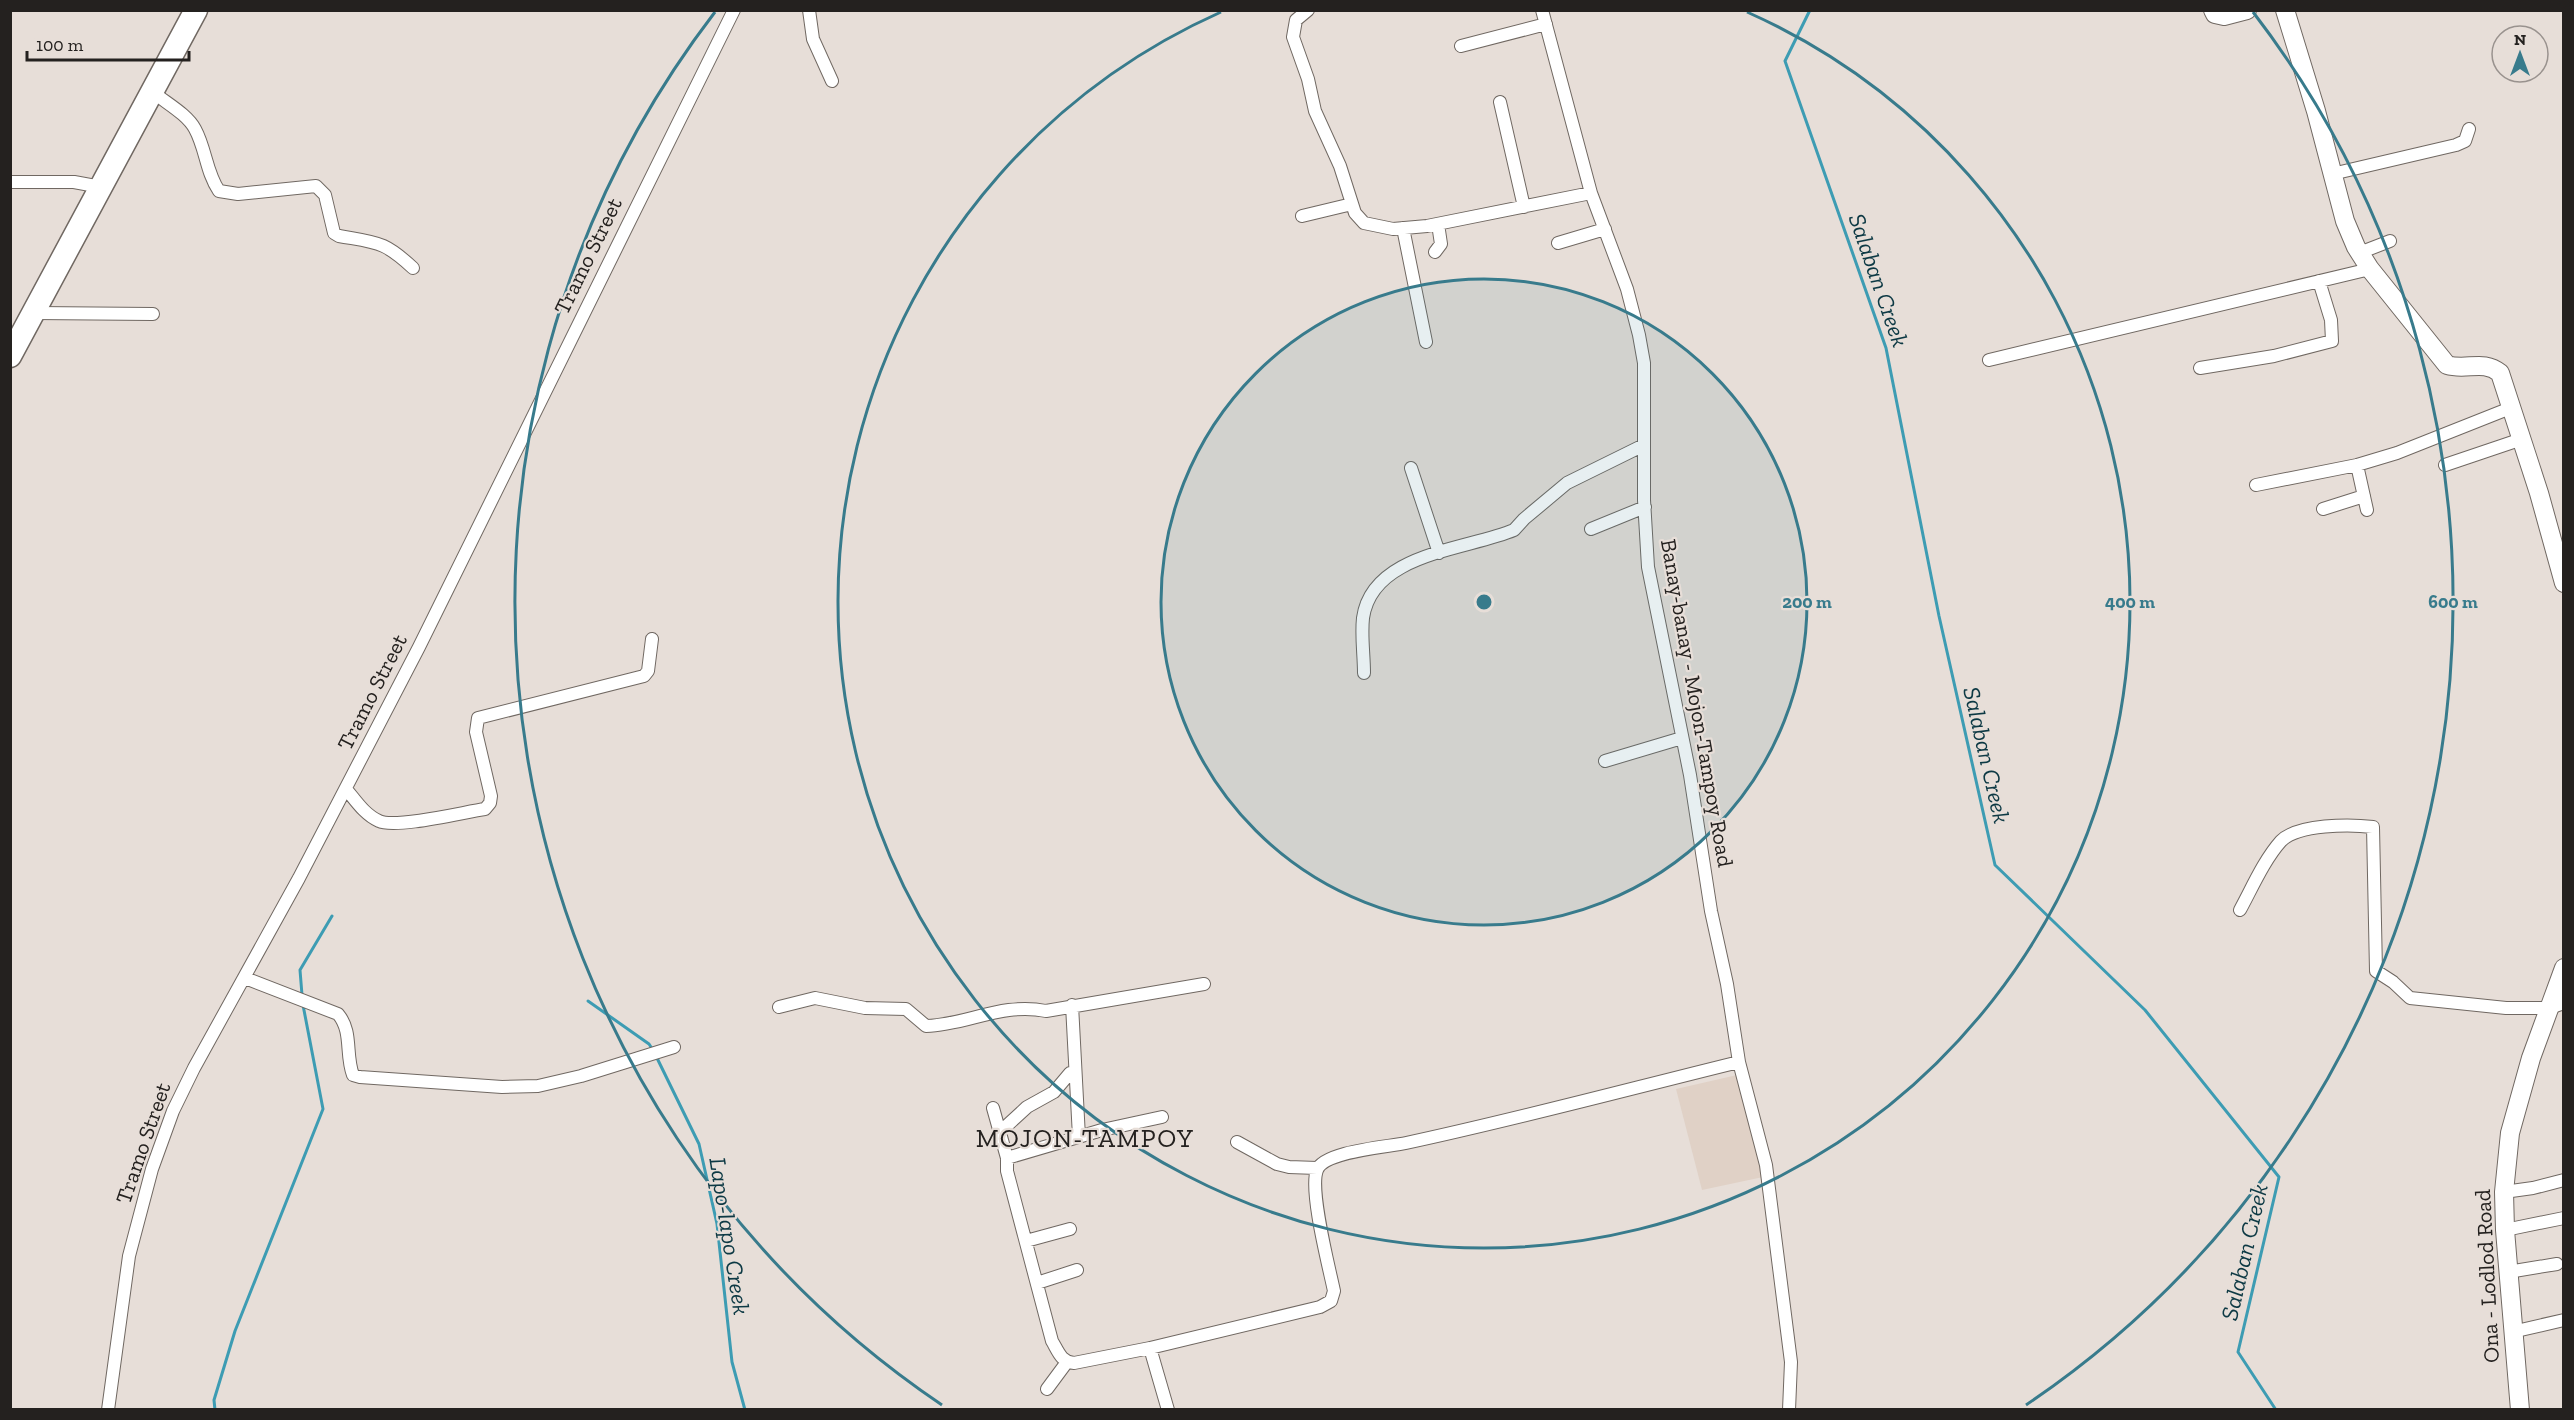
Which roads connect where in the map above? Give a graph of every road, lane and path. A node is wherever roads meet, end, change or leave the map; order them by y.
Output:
1 (196, 10) edge
2 (734, 10) edge
3 (809, 10) edge
4 (1308, 10) edge
5 (1542, 10) edge
6 (2213, 10) edge
7 (2247, 10) edge
8 (2285, 10) edge
9 (1546, 24) junction
10 (1461, 46) dead end
11 (832, 81) dead end
12 (153, 92) junction
13 (1500, 102) dead end
14 (2469, 129) dead end
15 (2332, 174) junction
16 (10, 182) edge
17 (100, 187) junction
18 (1591, 193) junction
19 (1352, 204) junction
20 (1524, 207) junction
21 (1302, 216) dead end
22 (1438, 224) junction
23 (1403, 228) junction
24 (1605, 229) junction
25 (2390, 242) dead end
26 (1558, 243) dead end
27 (1435, 252) dead end
28 (2359, 253) junction
29 (413, 268) dead end
30 (2370, 269) junction
31 (2319, 281) junction
32 (35, 313) junction
33 (153, 314) dead end
34 (1426, 342) dead end
35 (10, 356) edge
36 (1989, 360) dead end
37 (2200, 368) dead end
38 (2513, 407) junction
39 (2523, 439) junction
40 (1644, 445) junction
41 (2357, 465) junction
42 (2445, 465) dead end
43 (1411, 468) dead end
44 (2256, 485) dead end
45 (2364, 496) junction
46 (1644, 507) junction
47 (2323, 509) dead end
48 (2367, 510) dead end
49 (1591, 529) dead end
50 (1439, 553) junction
51 (2564, 583) edge
52 (652, 639) dead end
53 (1364, 673) dead end
54 (1682, 738) junction
55 (1605, 761) dead end
56 (346, 789) junction
57 (2240, 910) dead end
58 (2564, 968) edge
59 (245, 978) junction
60 (1204, 984) dead end
61 (1072, 1005) junction
62 (2556, 1005) edge
63 (779, 1007) dead end
64 (674, 1047) dead end
65 (1739, 1062) junction
66 (1070, 1073) dead end
67 (993, 1108) dead end
68 (1162, 1117) dead end
69 (1000, 1132) junction
70 (1079, 1137) junction
71 (1237, 1142) dead end
72 (1007, 1158) junction
73 (1317, 1168) junction
74 (2564, 1180) edge
75 (2504, 1192) junction
76 (2564, 1218) edge
77 (1071, 1229) dead end
78 (2505, 1230) junction
79 (1026, 1241) junction
80 (2557, 1264) dead end
81 (1077, 1270) dead end
82 (2508, 1272) junction
83 (1037, 1283) junction
84 (2564, 1320) edge
85 (2512, 1332) junction
86 (1150, 1348) junction
87 (1067, 1362) junction
88 (1047, 1389) dead end
89 (108, 1410) edge
90 (1168, 1410) edge
91 (1790, 1410) edge
92 (2520, 1410) edge

1 - 12 highway
2 - 56 street, Tramo Street
3 - 11 street
4 - 19 street
5 - 9 street, Banay-banay - Mojon-Tampoy Road
6 - 7 street
8 - 15 street
9 - 10 street
9 - 18 street, Banay-banay - Mojon-Tampoy Road
12 - 17 highway
12 - 29 street
13 - 20 street
14 - 15 street
15 - 28 street
16 - 17 street
17 - 32 highway
18 - 20 street
18 - 24 street, Banay-banay - Mojon-Tampoy Road
19 - 21 street
19 - 23 street
20 - 22 street
22 - 23 street
22 - 27 street
23 - 34 street
24 - 26 street
24 - 40 street, Banay-banay - Mojon-Tampoy Road
25 - 28 street
28 - 30 street
30 - 31 street
30 - 38 street
31 - 36 street
31 - 37 street
32 - 33 street
32 - 35 highway
38 - 39 street
38 - 41 street
39 - 42 street
39 - 51 street
40 - 46 street, Banay-banay - Mojon-Tampoy Road
40 - 50 street
41 - 44 street
41 - 45 street
43 - 50 street
45 - 47 street
45 - 48 street
46 - 49 street
46 - 54 street, Banay-banay - Mojon-Tampoy Road
50 - 53 street
52 - 56 street
54 - 55 street
54 - 65 street, Banay-banay - Mojon-Tampoy Road
56 - 59 street, Tramo Street
57 - 62 street
58 - 62 street, Ona - Lodlod Road
59 - 64 street
59 - 89 street, Tramo Street
60 - 61 street
61 - 63 street
61 - 70 street
62 - 75 street, Ona - Lodlod Road
65 - 73 street
65 - 91 street, Banay-banay - Mojon-Tampoy Road
66 - 69 street
67 - 69 street
68 - 70 street
69 - 72 street
70 - 72 street
71 - 73 street
72 - 79 street
73 - 86 street
74 - 75 street
75 - 78 street, Ona - Lodlod Road
76 - 78 street
77 - 79 street
78 - 82 street, Ona - Lodlod Road
79 - 83 street
80 - 82 street
81 - 83 street
82 - 85 street, Ona - Lodlod Road
83 - 87 street
84 - 85 street
85 - 92 street, Ona - Lodlod Road
86 - 87 street
86 - 90 street
87 - 88 street

